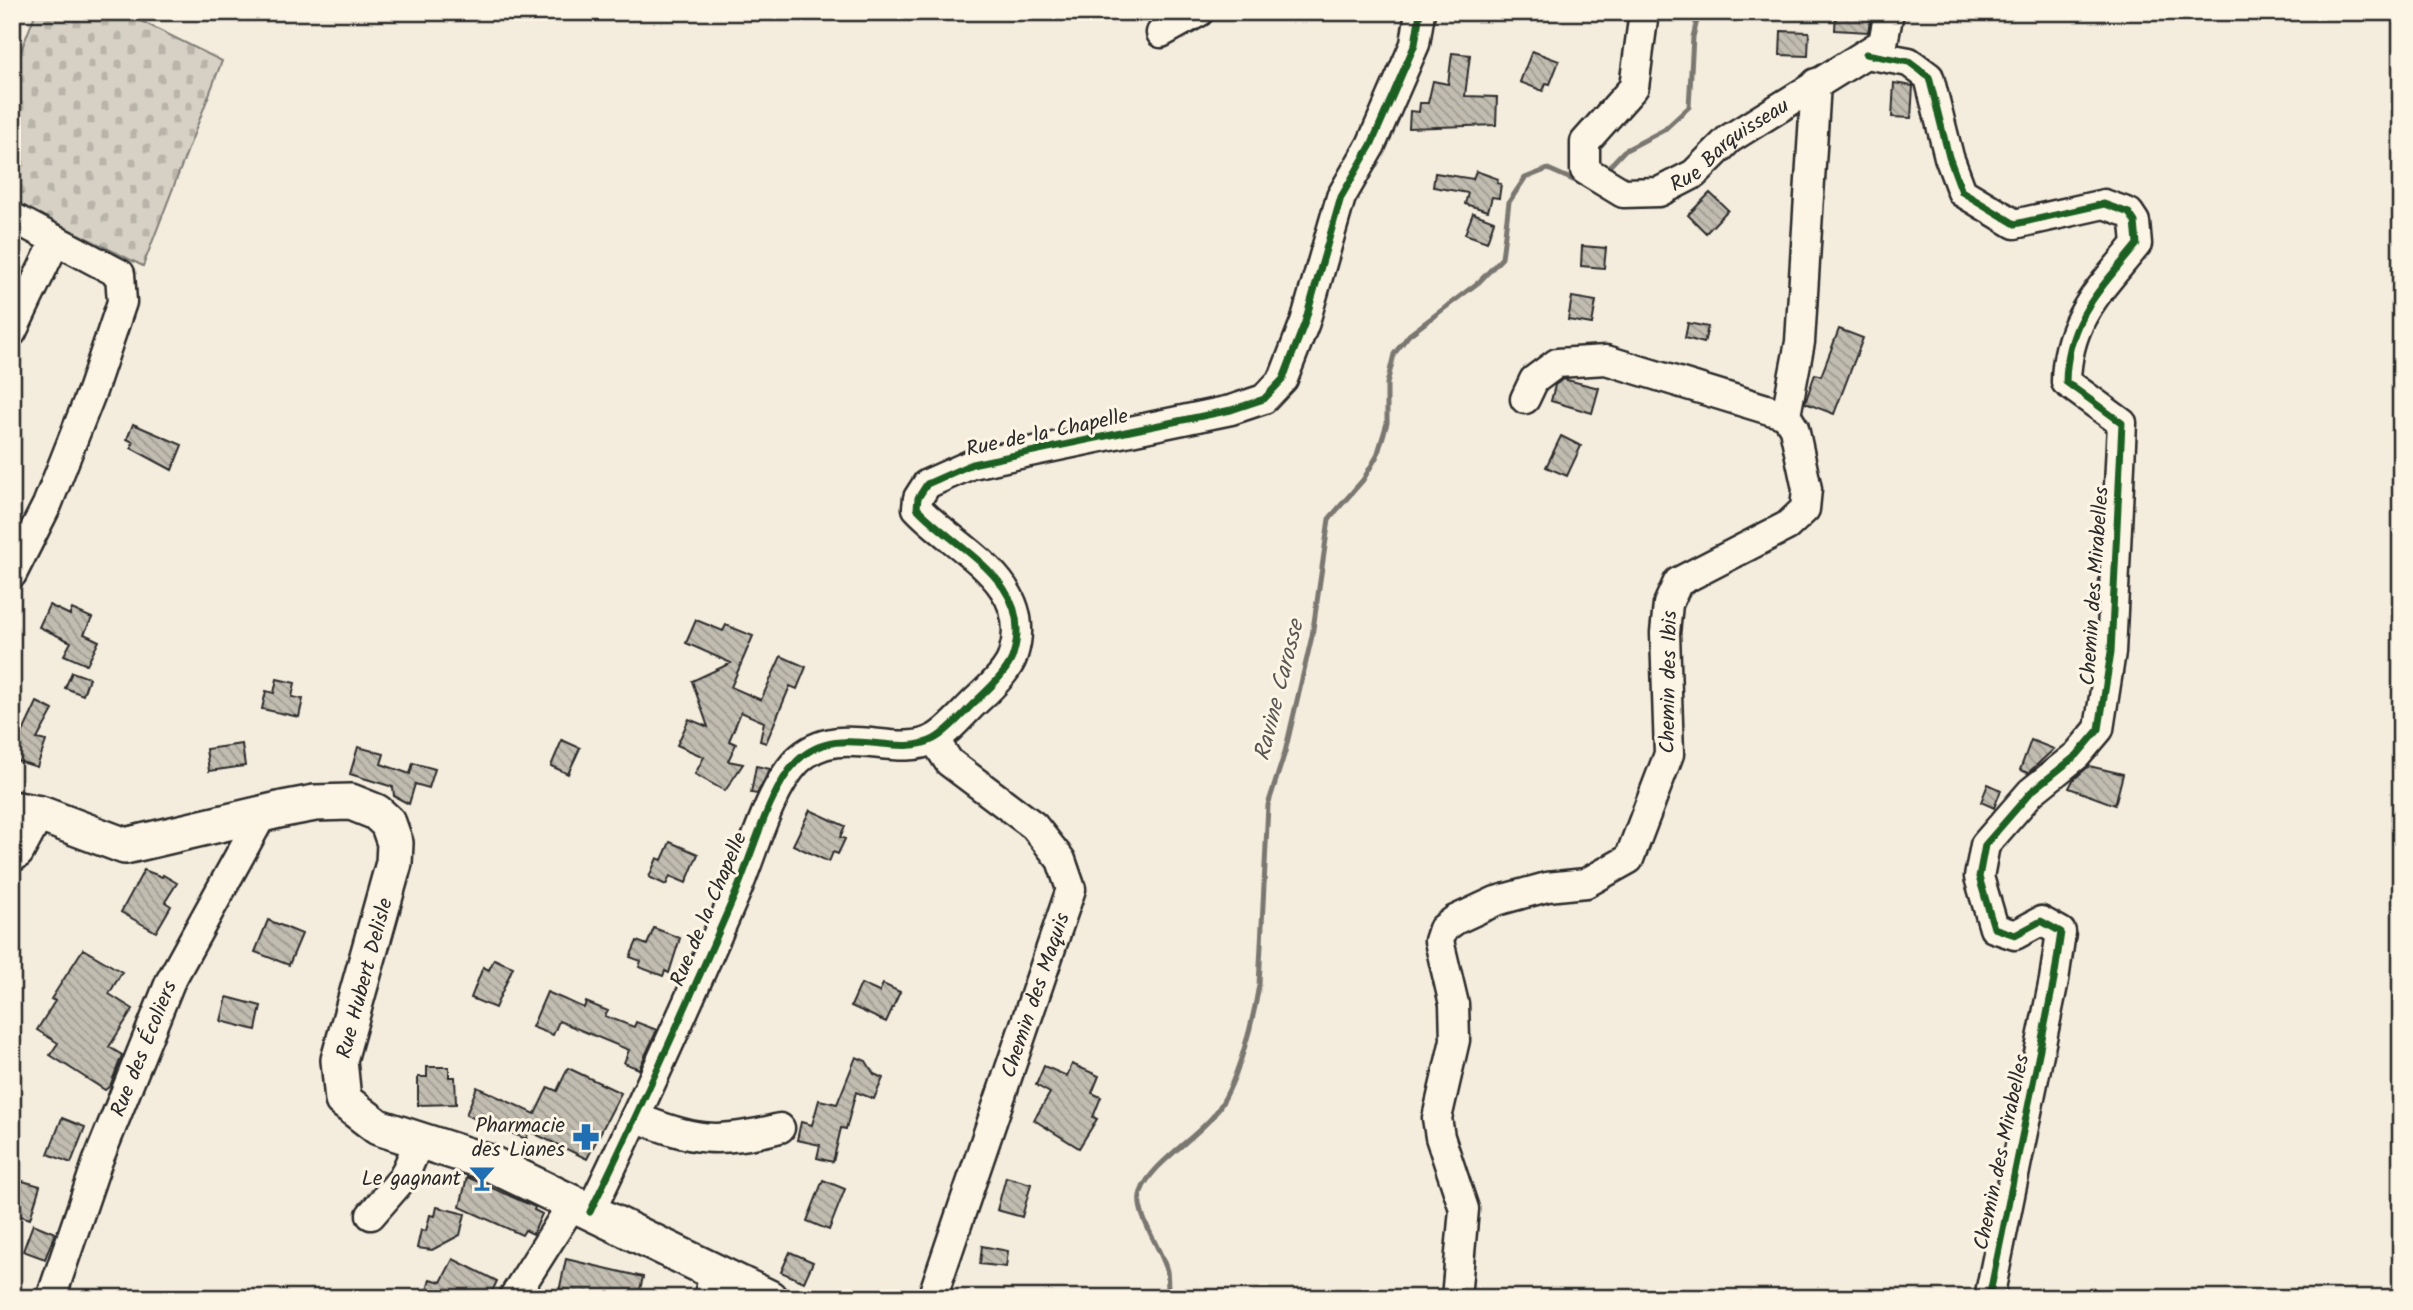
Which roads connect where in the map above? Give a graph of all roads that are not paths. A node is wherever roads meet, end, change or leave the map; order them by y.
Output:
1 (1199, 12) edge
2 (1420, 12) edge
3 (1644, 12) edge
4 (1889, 12) edge
5 (1161, 33) dead end
6 (1866, 54) junction
7 (1816, 83) junction
8 (12, 216) edge
9 (57, 240) junction
10 (12, 332) edge
11 (1525, 399) dead end
12 (1786, 415) junction
13 (12, 574) edge
14 (934, 739) junction
15 (26, 811) edge
16 (263, 813) junction
17 (12, 858) edge
18 (635, 1116) junction
19 (779, 1128) dead end
20 (420, 1140) junction
21 (581, 1207) junction
22 (370, 1215) dead end
23 (711, 1285) edge
24 (51, 1298) edge
25 (513, 1298) edge
26 (769, 1298) edge
27 (932, 1298) edge
28 (1456, 1298) edge
29 (1989, 1298) edge

1 - 5 street
2 - 14 street, Rue de la Chapelle
3 - 7 street, Rue Barquisseau
4 - 6 street, Rue Barquisseau
6 - 7 street, Rue Barquisseau
6 - 29 street, Chemin des Mirabelles
7 - 12 street
8 - 9 street
9 - 10 street
9 - 13 street
11 - 12 street
12 - 28 street, Chemin des Ibis
14 - 18 street, Rue de la Chapelle
14 - 27 street, Chemin des Maquis
15 - 16 main road, Rue Hubert Delisle
15 - 17 street
16 - 20 main road, Rue Hubert Delisle
16 - 24 street, Rue des Écoliers
18 - 19 street
18 - 21 street, Rue de la Chapelle
20 - 21 main road, Rue Hubert Delisle
20 - 22 street
21 - 23 main road, Rue Hubert Delisle
21 - 25 street, Rue de la Chapelle
23 - 26 main road, Rue Hubert Delisle

